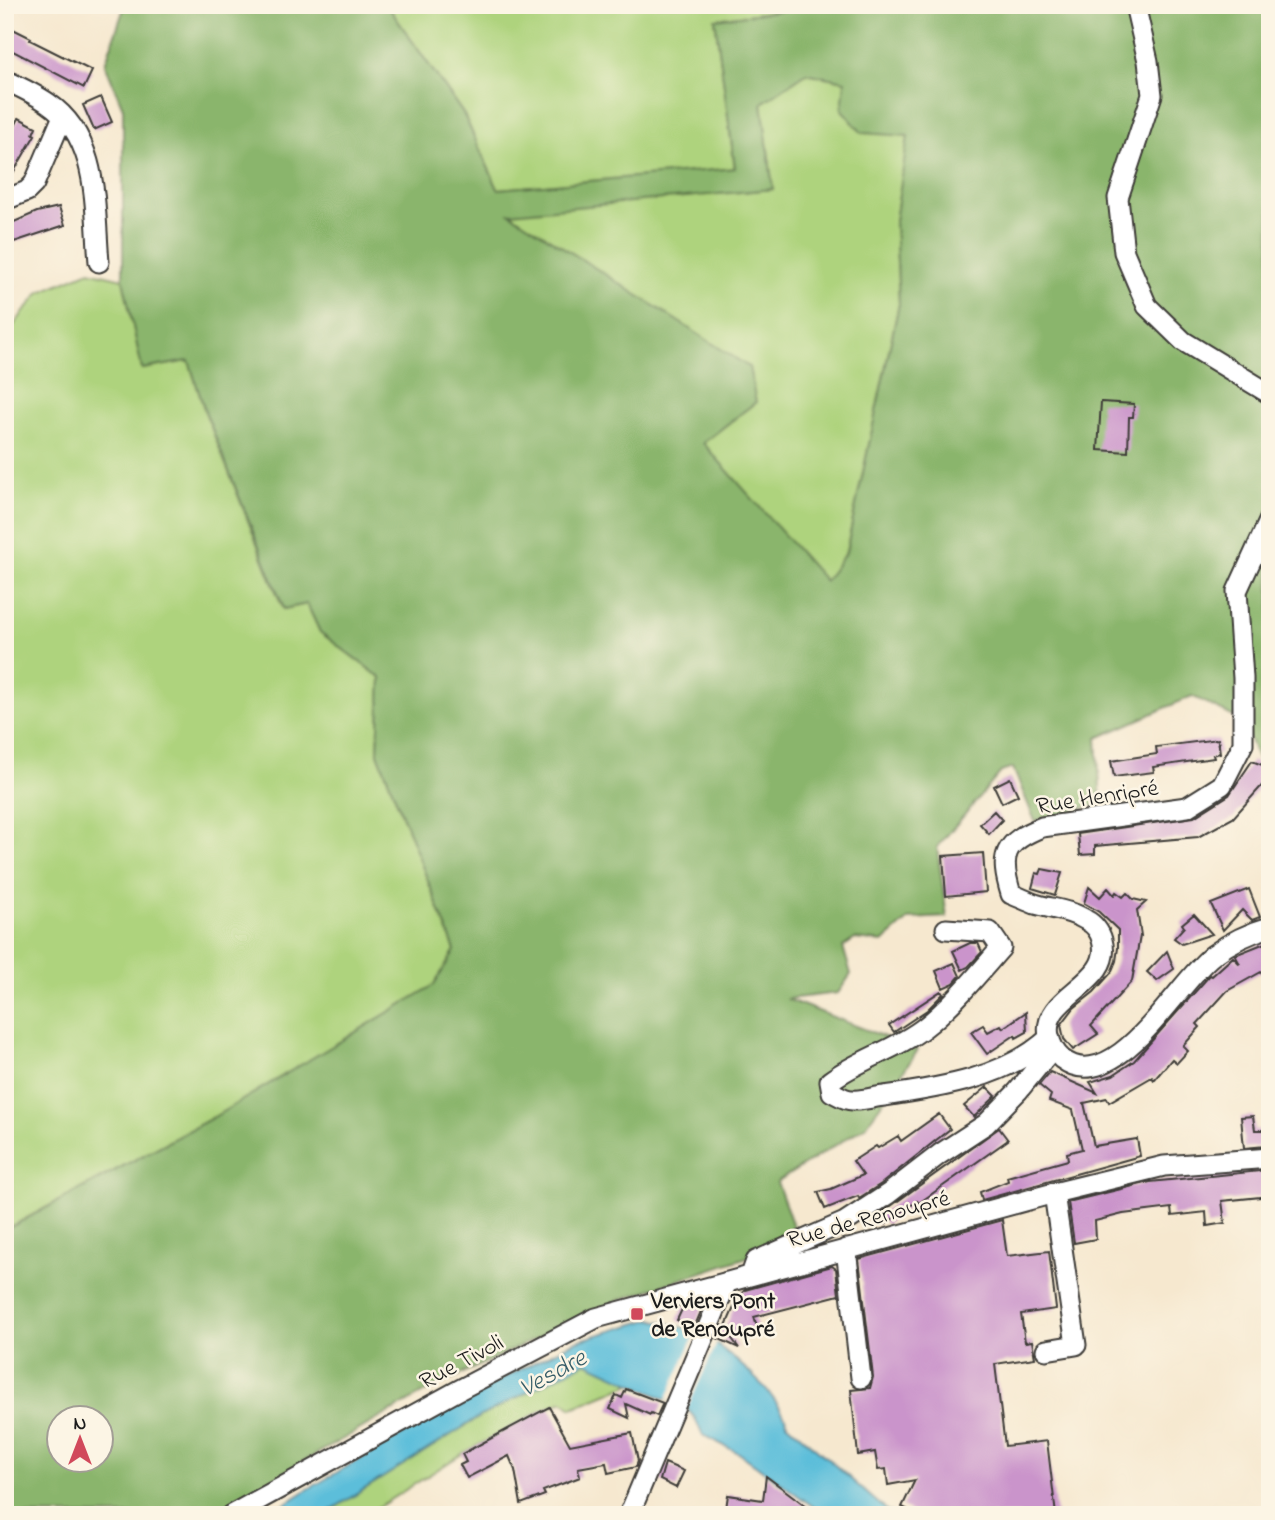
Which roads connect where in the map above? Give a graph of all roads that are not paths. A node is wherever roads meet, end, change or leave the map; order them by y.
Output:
1 (1135, 5) edge
2 (5, 80) edge
3 (63, 116) junction
4 (10, 198) dead end
5 (99, 262) dead end
6 (1270, 394) edge
7 (1270, 519) edge
8 (1270, 927) edge
9 (946, 929) dead end
10 (1051, 1043) junction
11 (1270, 1158) edge
12 (1054, 1193) junction
13 (846, 1249) junction
14 (751, 1275) junction
15 (727, 1282) junction
16 (1046, 1350) dead end
17 (861, 1378) dead end
18 (231, 1515) edge
19 (629, 1515) edge

1 - 6 street
2 - 3 street
3 - 4 street
3 - 5 street
7 - 10 street, Rue Henripré
8 - 10 street
9 - 10 street
10 - 14 street
11 - 12 street, Rue de Renoupré
12 - 13 street, Rue de Renoupré
12 - 16 street
13 - 14 street, Rue de Renoupré
13 - 17 street
14 - 15 street, Rue de Renoupré
15 - 18 street, Rue Tivoli
15 - 19 street

